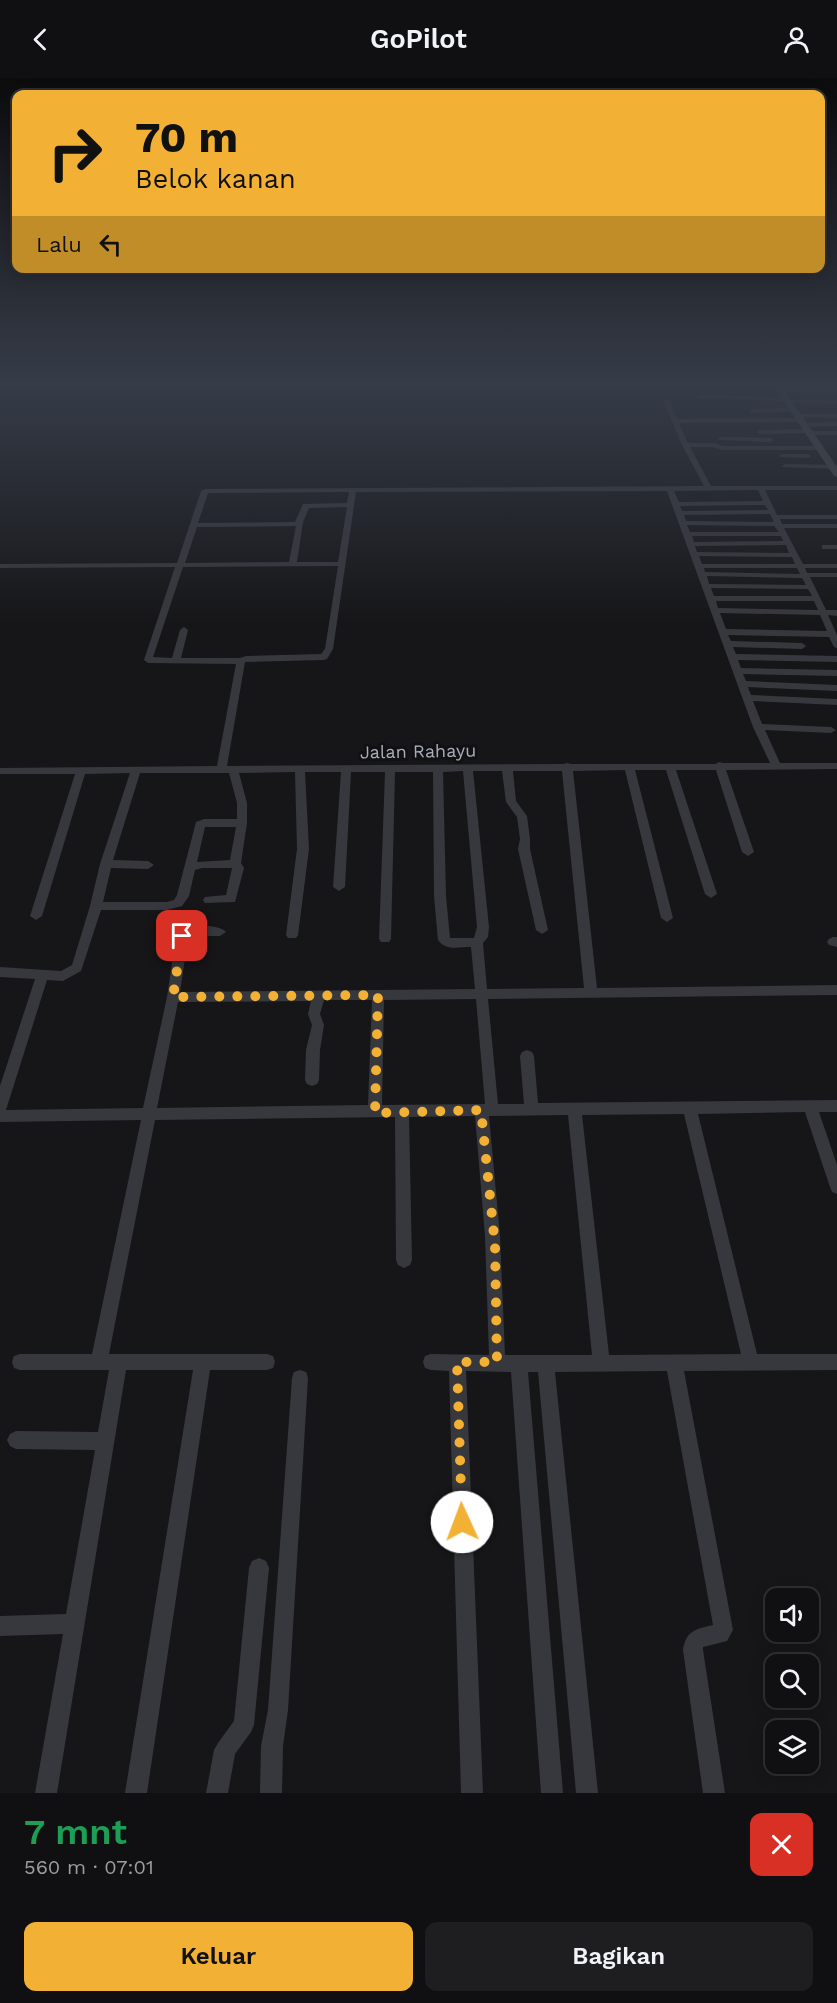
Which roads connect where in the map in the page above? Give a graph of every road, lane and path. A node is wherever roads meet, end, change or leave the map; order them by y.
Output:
1 (696, 465) edge
2 (830, 465) edge
3 (832, 465) edge
4 (784, 466) dead end
5 (788, 474) dead end
6 (670, 488) junction
7 (708, 488) junction
8 (760, 488) junction
9 (837, 488) edge
10 (353, 490) junction
11 (766, 503) junction
12 (677, 504) junction
13 (350, 505) junction
14 (818, 509) dead end
15 (837, 509) edge
16 (681, 513) junction
17 (837, 517) edge
18 (775, 520) junction
19 (300, 523) junction
20 (684, 523) junction
21 (193, 525) junction
22 (837, 526) edge
23 (688, 534) junction
24 (785, 534) junction
25 (789, 543) junction
26 (692, 544) junction
27 (825, 547) dead end
28 (837, 547) edge
29 (696, 554) junction
30 (794, 555) junction
31 (293, 564) junction
32 (341, 564) junction
33 (181, 565) junction
34 (800, 565) junction
35 (0, 566) edge
36 (837, 566) edge
37 (702, 570) junction
38 (837, 575) edge
39 (805, 576) junction
40 (706, 586) junction
41 (811, 587) junction
42 (711, 598) junction
43 (818, 600) junction
44 (716, 610) junction
45 (824, 613) junction
46 (837, 613) edge
47 (184, 630) dead end
48 (724, 632) junction
49 (835, 640) edge
50 (728, 644) junction
51 (802, 646) dead end
52 (733, 657) junction
53 (176, 659) junction
54 (837, 659) edge
55 (241, 661) junction
56 (738, 671) junction
57 (837, 673) edge
58 (742, 684) junction
59 (837, 688) edge
60 (747, 698) junction
61 (837, 702) edge
62 (758, 727) junction
63 (831, 730) dead end
64 (719, 765) junction
65 (776, 765) junction
66 (567, 766) junction
67 (629, 766) junction
68 (670, 766) junction
69 (837, 766) edge
70 (438, 767) junction
71 (468, 767) junction
72 (507, 767) junction
73 (390, 768) junction
74 (346, 769) junction
75 (81, 770) junction
76 (136, 770) junction
77 (221, 770) junction
78 (233, 770) junction
79 (300, 770) junction
80 (0, 771) edge
81 (242, 823) junction
82 (748, 852) dead end
83 (106, 864) junction
84 (196, 864) junction
85 (235, 864) junction
86 (148, 865) dead end
87 (339, 887) dead end
88 (711, 894) dead end
89 (209, 900) dead end
90 (96, 906) junction
91 (36, 916) dead end
92 (667, 918) dead end
93 (542, 930) dead end
94 (220, 932) dead end
95 (292, 935) dead end
96 (385, 939) dead end
97 (477, 942) junction
98 (0, 972) edge
99 (43, 974) junction
100 (837, 990) edge
101 (480, 992) junction
102 (591, 992) junction
103 (378, 995) junction
104 (319, 996) junction
105 (173, 997) junction
106 (527, 1056) dead end
107 (312, 1080) dead end
108 (810, 1106) junction
109 (837, 1106) edge
110 (0, 1107) edge
111 (690, 1109) junction
112 (487, 1110) junction
113 (532, 1110) junction
114 (574, 1110) junction
115 (402, 1112) junction
116 (375, 1113) junction
117 (149, 1114) junction
118 (0, 1116) edge
119 (837, 1188) edge
120 (404, 1260) dead end
121 (99, 1361) junction
122 (20, 1362) dead end
123 (119, 1362) junction
124 (267, 1362) dead end
125 (431, 1362) dead end
126 (457, 1362) junction
127 (497, 1362) junction
128 (601, 1362) junction
129 (751, 1362) junction
130 (203, 1363) junction
131 (674, 1363) junction
132 (837, 1363) edge
133 (519, 1364) junction
134 (546, 1364) junction
135 (300, 1378) dead end
136 (16, 1440) dead end
137 (104, 1441) junction
138 (259, 1568) dead end
139 (75, 1624) junction
140 (0, 1626) edge
141 (46, 1793) edge
142 (136, 1793) edge
143 (217, 1793) edge
144 (271, 1793) edge
145 (472, 1793) edge
146 (552, 1793) edge
147 (587, 1793) edge
148 (714, 1793) edge

1 - 7 street
2 - 4 street
3 - 5 street
6 - 7 street
6 - 10 street
6 - 12 street
7 - 8 street
8 - 9 street
8 - 11 street
10 - 13 street
10 - 21 street
11 - 12 street
11 - 18 street
12 - 16 street
13 - 19 street
13 - 32 street
14 - 15 street
16 - 18 street
16 - 20 street
17 - 18 street
18 - 20 street
18 - 22 street
18 - 24 street
19 - 21 street
19 - 31 street
20 - 23 street
21 - 33 street
23 - 24 street
23 - 26 street
24 - 25 street
25 - 26 street
25 - 30 street
26 - 29 street
27 - 28 street
29 - 30 street
29 - 37 street
30 - 34 street
31 - 32 street
31 - 33 street
32 - 55 street
33 - 35 street
33 - 53 street
34 - 36 street
34 - 37 street
34 - 39 street
37 - 39 street
37 - 40 street
38 - 39 street
39 - 41 street
40 - 41 street
40 - 42 street
41 - 43 street
42 - 43 street
42 - 44 street
43 - 45 street
44 - 45 street
44 - 48 street
45 - 46 street
45 - 49 street
47 - 53 street
48 - 49 street
48 - 50 street
50 - 51 street
50 - 52 street
52 - 54 street
52 - 56 street
53 - 55 street
55 - 77 street
56 - 57 street
56 - 58 street
58 - 59 street
58 - 60 street
60 - 61 street
60 - 62 street
62 - 63 street
62 - 65 street
64 - 65 street, Jalan Rahayu
64 - 68 street, Jalan Rahayu
64 - 82 street
65 - 69 street, Jalan Rahayu
66 - 67 street, Jalan Rahayu
66 - 72 street, Jalan Rahayu
66 - 102 street
67 - 68 street, Jalan Rahayu
67 - 92 street
68 - 88 street
70 - 71 street, Jalan Rahayu
70 - 73 street, Jalan Rahayu
70 - 97 street
71 - 72 street, Jalan Rahayu
71 - 97 street
72 - 93 street
73 - 74 street, Jalan Rahayu
73 - 96 street
74 - 79 street, Jalan Rahayu
74 - 87 street
75 - 76 street, Jalan Rahayu
75 - 80 street, Jalan Rahayu
75 - 91 street
76 - 77 street, Jalan Rahayu
76 - 83 street
77 - 78 street, Jalan Rahayu
78 - 79 street, Jalan Rahayu
78 - 81 street
79 - 95 street
81 - 84 street
81 - 85 street
83 - 86 street
83 - 90 street
84 - 85 street
84 - 90 street
85 - 89 street
90 - 99 street
94 - 105 street
97 - 101 street
98 - 99 street
99 - 110 street
100 - 102 street
101 - 102 street
101 - 103 street
101 - 112 street
103 - 104 street
103 - 116 street
104 - 105 street
104 - 107 street
105 - 117 street
106 - 113 street
108 - 109 street
108 - 111 street
108 - 119 street
111 - 114 street
111 - 129 street
112 - 113 street
112 - 115 street
112 - 127 street
113 - 114 street
114 - 128 street
115 - 116 street
115 - 120 street
116 - 117 street
117 - 118 street
117 - 121 street
121 - 122 street
121 - 123 street
123 - 130 street
123 - 137 street
124 - 130 street
125 - 126 street
126 - 127 street
126 - 145 street
127 - 133 street
128 - 131 street
128 - 134 street
129 - 131 street
129 - 132 street
130 - 142 street
131 - 148 street
133 - 134 street
133 - 146 street
134 - 147 street
135 - 144 street
136 - 137 street
137 - 139 street
138 - 143 street
139 - 140 street
139 - 141 street

